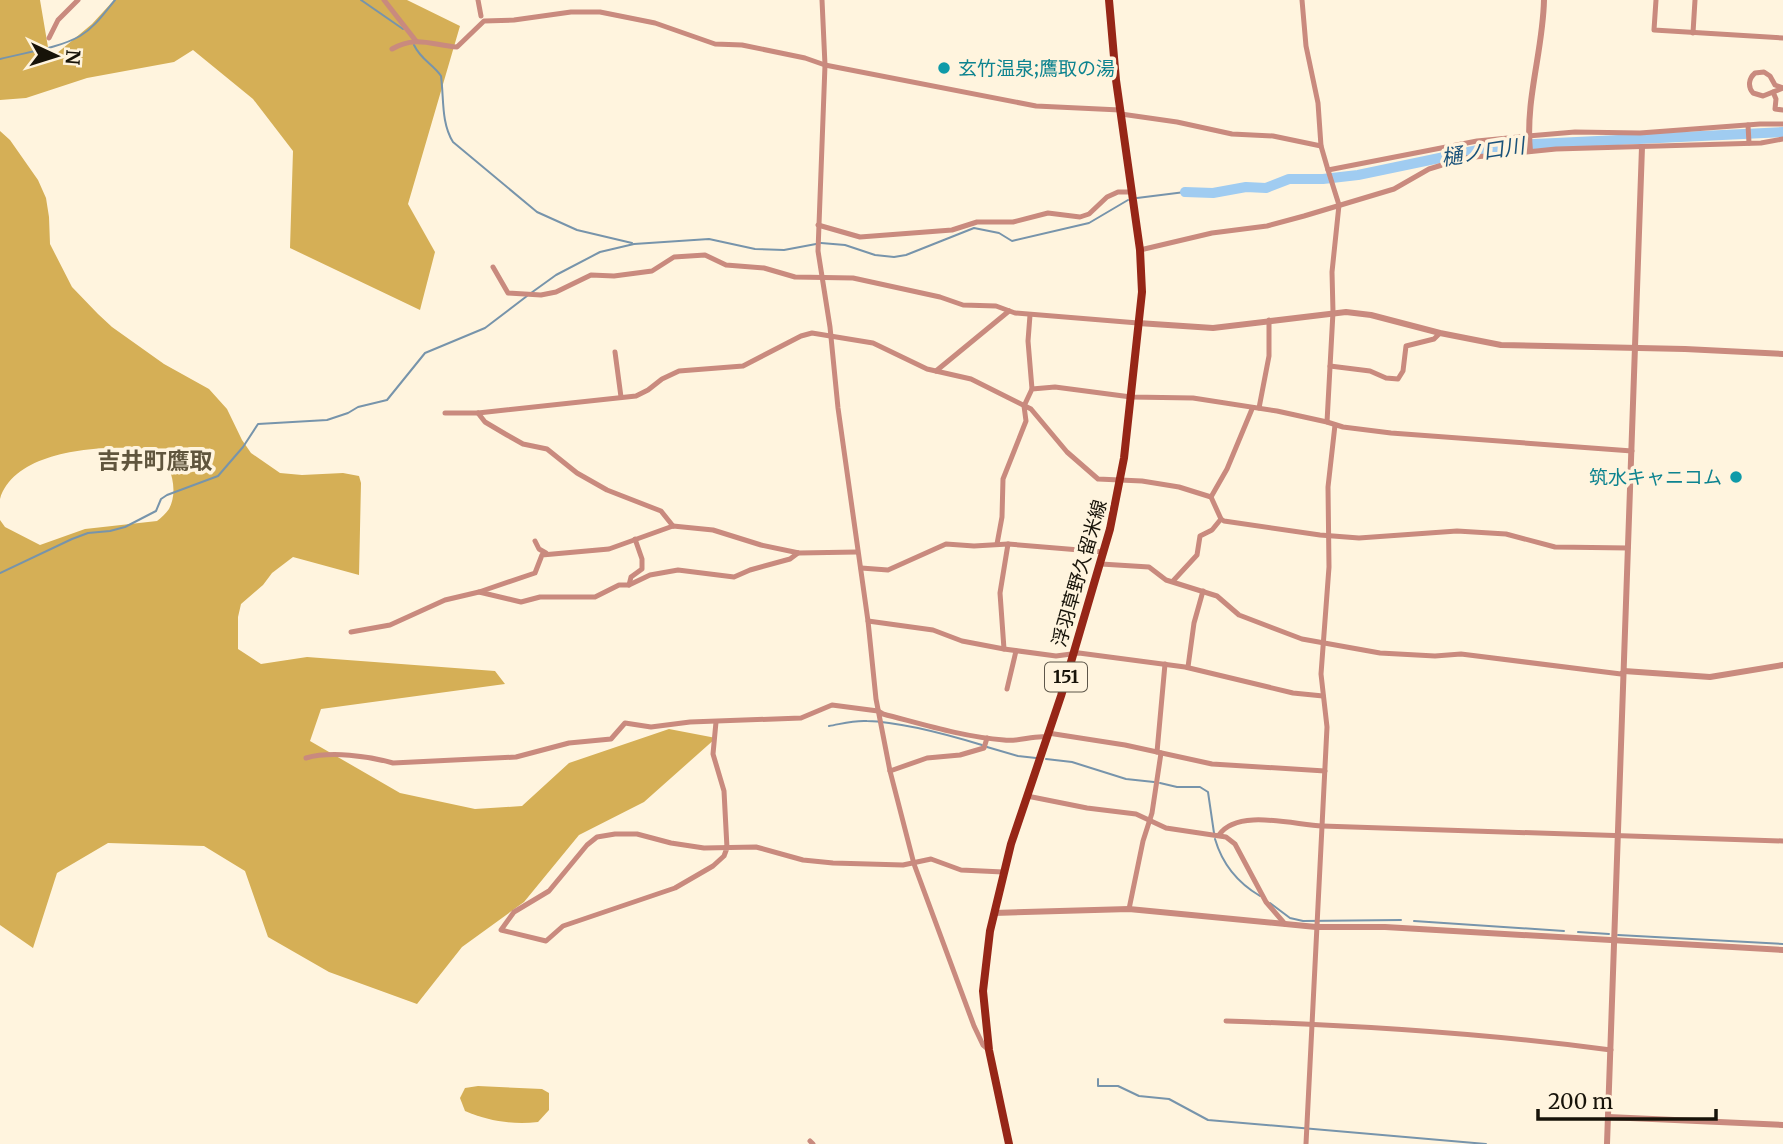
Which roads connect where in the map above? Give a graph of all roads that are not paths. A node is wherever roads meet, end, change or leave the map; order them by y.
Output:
1 (78, 0) edge
2 (384, 0) edge
3 (478, 0) edge
4 (822, 0) edge
5 (1109, 0) edge
6 (1302, 0) edge
7 (1544, 0) edge
8 (1656, 0) edge
9 (1695, 0) edge
10 (481, 16) dead end
11 (1693, 33) junction
12 (49, 38) dead end
13 (1783, 38) edge
14 (416, 41) junction
15 (392, 49) dead end
16 (825, 65) junction
17 (1783, 88) edge
18 (1773, 92) junction
19 (1783, 110) edge
20 (1121, 112) junction
21 (1783, 124) edge
22 (1748, 127) junction
23 (1690, 131) junction
24 (1528, 137) junction
25 (1783, 139) edge
26 (1749, 142) junction
27 (1691, 144) junction
28 (1321, 146) junction
29 (1642, 147) junction
30 (1530, 150) junction
31 (1329, 172) junction
32 (1130, 193) junction
33 (1339, 205) junction
34 (818, 225) junction
35 (1140, 250) junction
36 (493, 267) dead end
37 (821, 276) junction
38 (1009, 311) junction
39 (1333, 312) junction
40 (1030, 315) junction
41 (1269, 320) junction
42 (1138, 323) junction
43 (1440, 333) junction
44 (831, 337) junction
45 (1635, 348) junction
46 (615, 352) dead end
47 (1783, 354) edge
48 (1330, 366) junction
49 (936, 370) junction
50 (1032, 389) junction
51 (621, 397) junction
52 (1131, 397) junction
53 (1024, 406) junction
54 (1256, 408) junction
55 (445, 413) dead end
56 (478, 413) junction
57 (1327, 422) junction
58 (1335, 425) junction
59 (1632, 451) junction
60 (1121, 481) junction
61 (1212, 497) junction
62 (1221, 519) junction
63 (673, 526) junction
64 (1329, 536) junction
65 (635, 539) junction
66 (535, 541) dead end
67 (997, 544) junction
68 (1008, 544) junction
69 (1628, 548) junction
70 (857, 552) junction
71 (1104, 552) junction
72 (799, 553) junction
73 (548, 554) junction
74 (1101, 564) junction
75 (861, 568) junction
76 (1172, 582) junction
77 (629, 585) junction
78 (1203, 591) junction
79 (479, 592) junction
80 (868, 621) junction
81 (351, 632) dead end
82 (1323, 643) junction
83 (1004, 649) junction
84 (1016, 651) junction
85 (1073, 654) junction
86 (1165, 664) junction
87 (1783, 665) edge
88 (1188, 667) junction
89 (1624, 671) junction
90 (1007, 689) dead end
91 (1323, 696) junction
92 (878, 710) junction
93 (716, 722) junction
94 (1048, 735) junction
95 (985, 744) junction
96 (1159, 752) junction
97 (306, 758) dead end
98 (890, 771) junction
99 (1325, 771) junction
100 (1027, 796) junction
101 (1150, 819) junction
102 (1322, 826) junction
103 (1216, 835) junction
104 (1618, 835) junction
105 (1783, 841) edge
106 (727, 848) junction
107 (914, 864) junction
108 (1003, 872) junction
109 (1129, 909) junction
110 (994, 913) junction
111 (1316, 923) junction
112 (1285, 925) junction
113 (1616, 940) junction
114 (1783, 950) edge
115 (1226, 1021) dead end
116 (1311, 1024) junction
117 (989, 1050) junction
118 (1611, 1050) junction
119 (1608, 1117) junction
120 (1783, 1125) edge
121 (1009, 1144) edge
122 (1306, 1144) edge
123 (1607, 1144) edge

1 - 12 street
2 - 14 street
3 - 10 street
4 - 16 street
5 - 20 main road, 浮羽草野久留米線 / 151
6 - 28 street
7 - 24 street
8 - 11 street
9 - 11 street
11 - 13 street
14 - 15 street
14 - 16 street
16 - 20 street
16 - 34 street
17 - 18 street
17 - 18 street
18 - 19 street
20 - 28 street
20 - 32 main road, 浮羽草野久留米線 / 151
21 - 22 street
22 - 23 street
22 - 26 street
23 - 24 street
23 - 27 street
24 - 30 street
24 - 31 street
25 - 26 street
26 - 27 street
27 - 29 street
28 - 31 street
29 - 30 street
29 - 45 street
30 - 33 street
31 - 33 street
32 - 34 street
32 - 35 main road, 浮羽草野久留米線 / 151
33 - 35 street
33 - 39 street
34 - 37 street
35 - 42 main road, 浮羽草野久留米線 / 151
36 - 37 street
37 - 38 street
37 - 44 street
38 - 40 street
38 - 49 street
39 - 41 street
39 - 43 street
39 - 48 street
40 - 42 street
40 - 50 street
41 - 42 street
41 - 54 street
42 - 52 main road, 浮羽草野久留米線 / 151
43 - 45 street
43 - 48 street
44 - 49 street
44 - 51 street
44 - 70 street
45 - 47 street
45 - 59 street
46 - 51 street
48 - 57 street
49 - 53 street
50 - 52 street
50 - 53 street
51 - 56 street
52 - 54 street
52 - 60 main road, 浮羽草野久留米線 / 151
53 - 60 street
53 - 67 street
54 - 57 street
54 - 61 street
55 - 56 street
56 - 63 street
57 - 58 street
58 - 59 street
58 - 64 street
59 - 69 street
60 - 61 street
60 - 71 main road, 浮羽草野久留米線 / 151
61 - 62 street
62 - 64 street
62 - 76 street
63 - 65 street
63 - 72 street
64 - 69 street
64 - 82 street
65 - 73 street
65 - 77 street
66 - 73 street
67 - 68 street
67 - 75 street
68 - 71 street
68 - 83 street
69 - 89 street
70 - 72 street
70 - 75 street
71 - 74 main road, 浮羽草野久留米線 / 151
72 - 77 street
73 - 79 street
74 - 76 street
74 - 85 main road, 浮羽草野久留米線 / 151
75 - 80 street
76 - 78 street
77 - 79 street
78 - 82 street
78 - 88 street
79 - 81 street
80 - 83 street
80 - 92 street
82 - 89 street
82 - 91 street
83 - 84 street
84 - 85 street
84 - 90 street
85 - 86 street
85 - 94 main road, 浮羽草野久留米線 / 151
86 - 88 street
86 - 96 street
87 - 89 street
88 - 91 street
89 - 104 street
91 - 99 street
92 - 93 street
92 - 95 street
92 - 98 street
93 - 97 street
93 - 106 street
94 - 95 street
94 - 96 street
94 - 100 main road, 浮羽草野久留米線 / 151
95 - 98 street
96 - 99 street
96 - 101 street
98 - 107 street
99 - 102 street
100 - 101 street
100 - 108 main road, 浮羽草野久留米線 / 151
101 - 103 street
101 - 109 street
102 - 103 street
102 - 104 street
102 - 111 street
103 - 112 street
104 - 105 street
104 - 113 street
106 - 106 street
106 - 107 street
107 - 108 street
107 - 117 street
108 - 110 main road, 浮羽草野久留米線 / 151
109 - 110 street
109 - 112 street
110 - 117 main road, 浮羽草野久留米線 / 151
111 - 112 street
111 - 113 street
111 - 116 street
113 - 114 street
113 - 118 street
115 - 116 street
116 - 118 street
116 - 122 street
117 - 121 main road, 浮羽草野久留米線 / 151
118 - 119 street
119 - 120 street
119 - 123 street

